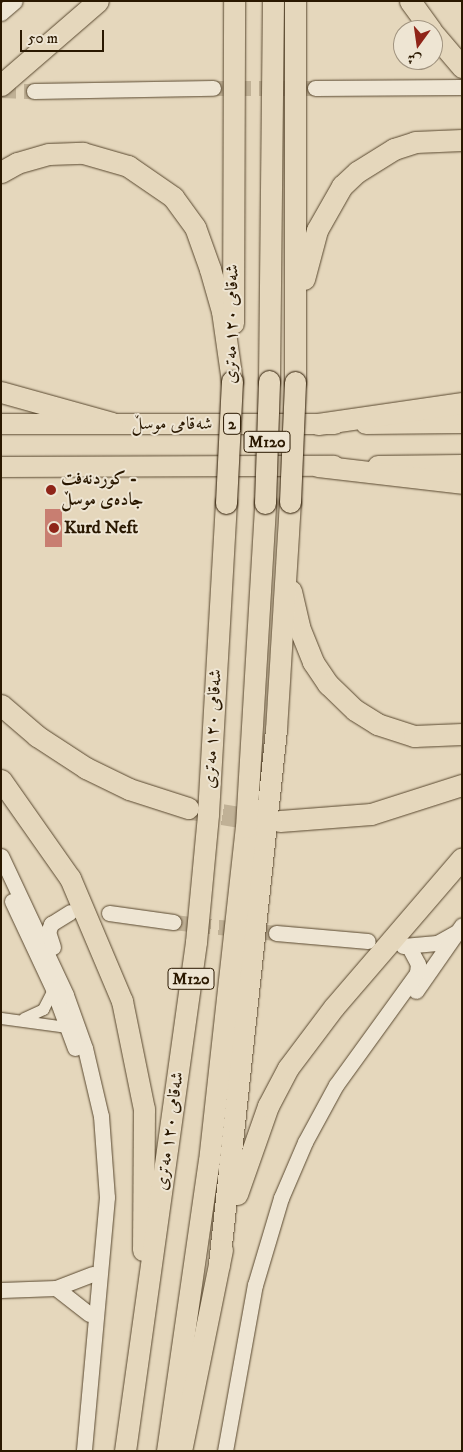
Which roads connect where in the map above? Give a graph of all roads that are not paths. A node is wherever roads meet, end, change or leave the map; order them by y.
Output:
1 (15, 1) edge
2 (98, 1) edge
3 (234, 1) edge
4 (273, 1) edge
5 (295, 1) edge
6 (410, 1) edge
7 (1, 13) edge
8 (424, 20) edge
9 (56, 39) junction
10 (443, 48) edge
11 (461, 77) edge
12 (1, 85) edge
13 (213, 88) tunnel mouth
14 (315, 88) tunnel mouth
15 (34, 90) tunnel mouth
16 (1, 96) edge
17 (462, 140) edge
18 (1, 172) edge
19 (296, 351) junction
20 (232, 381) junction
21 (1, 392) edge
22 (462, 403) edge
23 (112, 423) junction
24 (462, 423) edge
25 (1, 424) edge
26 (318, 424) junction
27 (462, 465) edge
28 (318, 466) junction
29 (1, 467) edge
30 (462, 483) edge
31 (289, 529) junction
32 (1, 705) edge
33 (462, 734) edge
34 (1, 780) edge
35 (462, 785) edge
36 (188, 808) tunnel mouth
37 (280, 821) tunnel mouth
38 (1, 856) edge
39 (462, 858) edge
40 (1, 880) edge
41 (70, 912) dead end
42 (109, 913) dead end
43 (173, 922) tunnel mouth
44 (459, 928) edge
45 (276, 933) tunnel mouth
46 (368, 941) dead end
47 (53, 960) junction
48 (53, 989) junction
49 (1, 1018) edge
50 (22, 1019) junction
51 (67, 1027) junction
52 (219, 1264) junction
53 (92, 1274) junction
54 (56, 1288) junction
55 (1, 1290) edge
56 (89, 1314) junction
57 (142, 1338) junction
58 (234, 1406) junction
59 (75, 1451) edge
60 (84, 1451) edge
61 (125, 1451) edge
62 (167, 1451) edge
63 (181, 1451) edge
64 (225, 1451) edge

1 - 7 street
2 - 9 highway
3 - 20 highway, شەقامی ١٢٠ مەتری
4 - 62 highway, M120, bridge
5 - 19 highway
6 - 8 highway
9 - 12 highway
9 - 16 highway
10 - 11 highway
11 - 14 street
13 - 15 street
17 - 19 highway
18 - 20 highway
19 - 31 highway, bridge
20 - 57 highway, شەقامی ١٢٠ مەتری / M120, bridge
21 - 23 highway
22 - 26 highway
23 - 25 highway, شەقامی موسڵ / 2
23 - 26 highway, شەقامی موسڵ / 2
24 - 26 highway, شەقامی موسڵ / 2
27 - 28 highway
28 - 29 highway
28 - 30 highway
31 - 33 highway
31 - 52 highway
32 - 36 highway
34 - 57 highway
35 - 37 highway
38 - 47 street
39 - 52 highway
40 - 48 street
41 - 47 street
42 - 43 street
44 - 58 street
44 - 58 street
45 - 46 street
47 - 60 street
48 - 50 street
48 - 51 street
49 - 50 street
50 - 51 street
51 - 53 street
52 - 63 highway
53 - 54 street
53 - 56 street
54 - 55 street
54 - 56 street
56 - 59 street
57 - 61 highway, شەقامی ١٢٠ مەتری / M120
58 - 64 street

